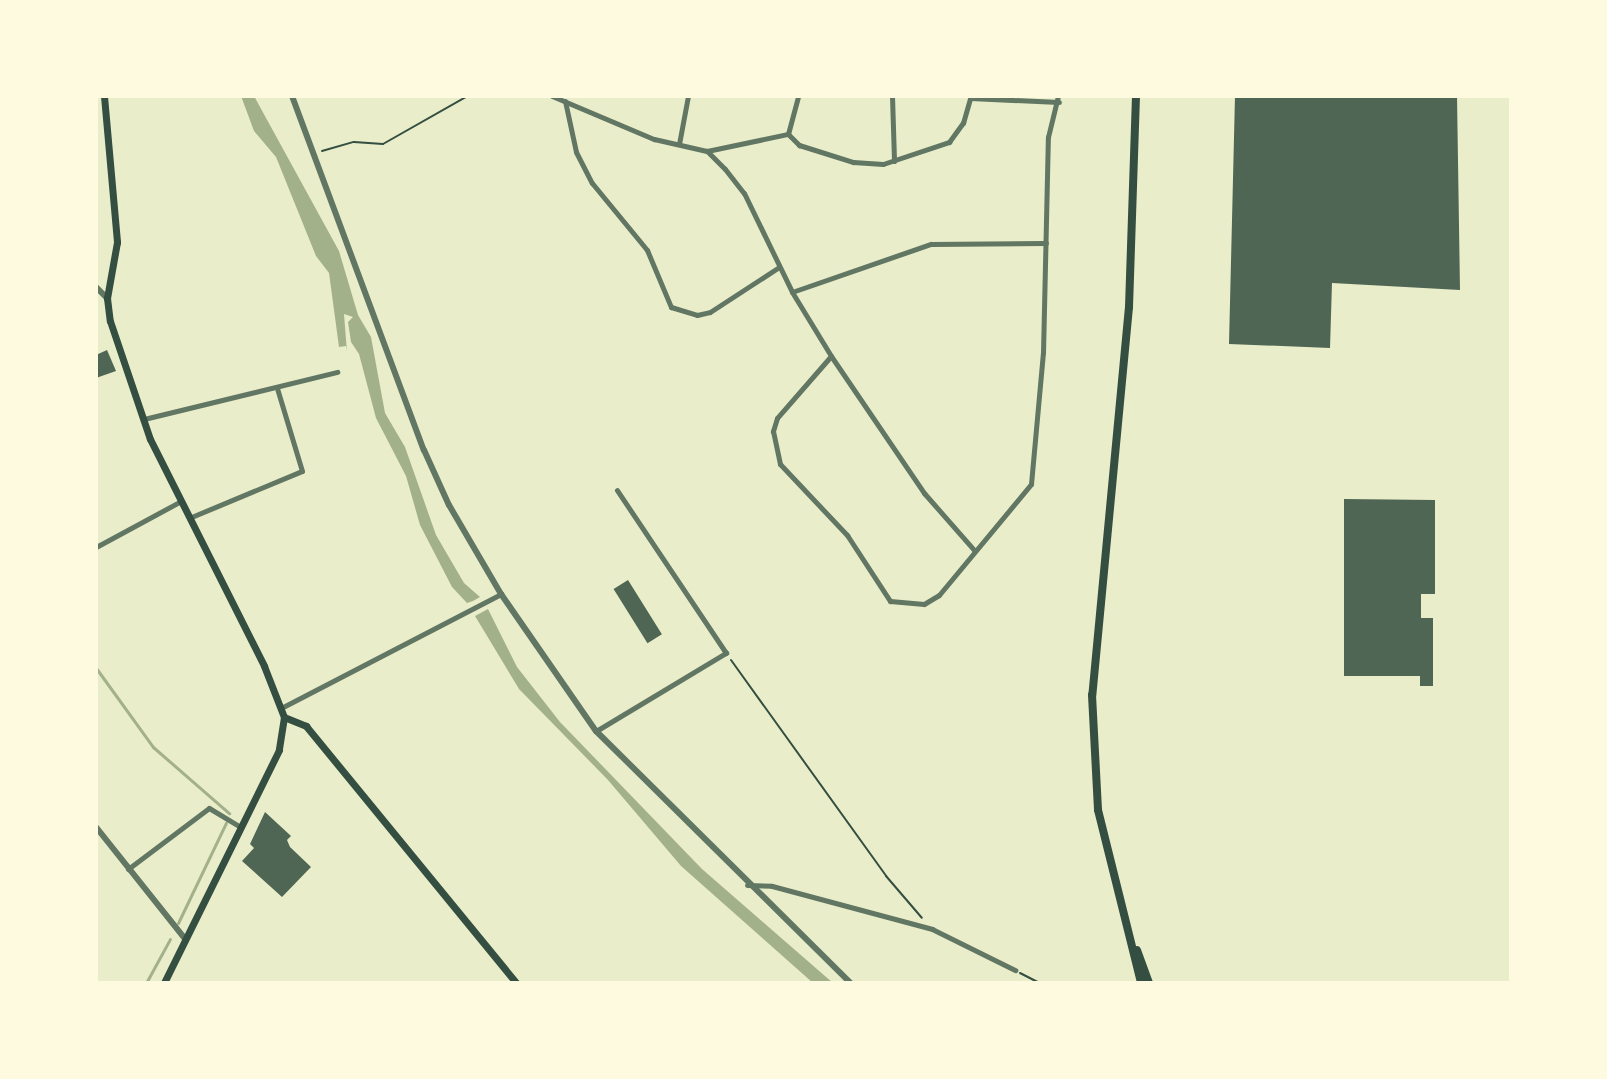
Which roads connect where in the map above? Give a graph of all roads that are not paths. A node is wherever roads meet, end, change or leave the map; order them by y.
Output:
1 (104, 96) edge
2 (292, 96) edge
3 (552, 96) edge
4 (688, 96) edge
5 (798, 96) edge
6 (892, 96) edge
7 (1136, 96) edge
8 (970, 97) edge
9 (1058, 99) edge
10 (565, 101) junction
11 (788, 134) junction
12 (679, 144) junction
13 (707, 151) junction
14 (894, 161) junction
15 (1046, 243) junction
16 (779, 267) junction
17 (96, 287) edge
18 (792, 292) junction
19 (107, 298) junction
20 (831, 356) junction
21 (337, 372) dead end
22 (277, 388) junction
23 (143, 419) junction
24 (617, 490) dead end
25 (181, 501) junction
26 (189, 518) junction
27 (96, 547) edge
28 (974, 550) junction
29 (501, 594) junction
30 (283, 707) junction
31 (284, 717) junction
32 (596, 731) junction
33 (96, 827) edge
34 (241, 827) junction
35 (128, 869) junction
36 (747, 885) junction
37 (1120, 904) junction
38 (186, 940) junction
39 (1015, 970) road end
40 (164, 983) edge
41 (516, 983) edge
42 (851, 983) edge
43 (1141, 983) edge
44 (1149, 983) edge

1 - 19 main road
2 - 29 street
3 - 10 street
4 - 12 street
5 - 11 street
6 - 14 street
7 - 37 main road
8 - 9 street
8 - 14 street
9 - 15 street
10 - 12 street
10 - 16 street
11 - 13 street
11 - 14 street
12 - 13 street
13 - 16 street
15 - 18 street
15 - 28 street
16 - 18 street
17 - 19 street
18 - 20 street
19 - 23 main road
20 - 28 street
20 - 28 street
21 - 22 street
22 - 23 street
22 - 26 street
23 - 25 main road
24 - 32 street
25 - 26 main road
25 - 27 street
26 - 30 main road
29 - 30 street
29 - 32 street
30 - 31 main road
31 - 34 main road
31 - 41 main road
32 - 36 street
33 - 35 street
34 - 35 street
34 - 38 main road
35 - 38 street
36 - 39 street
36 - 42 street
37 - 43 main road
37 - 44 main road
38 - 40 main road

